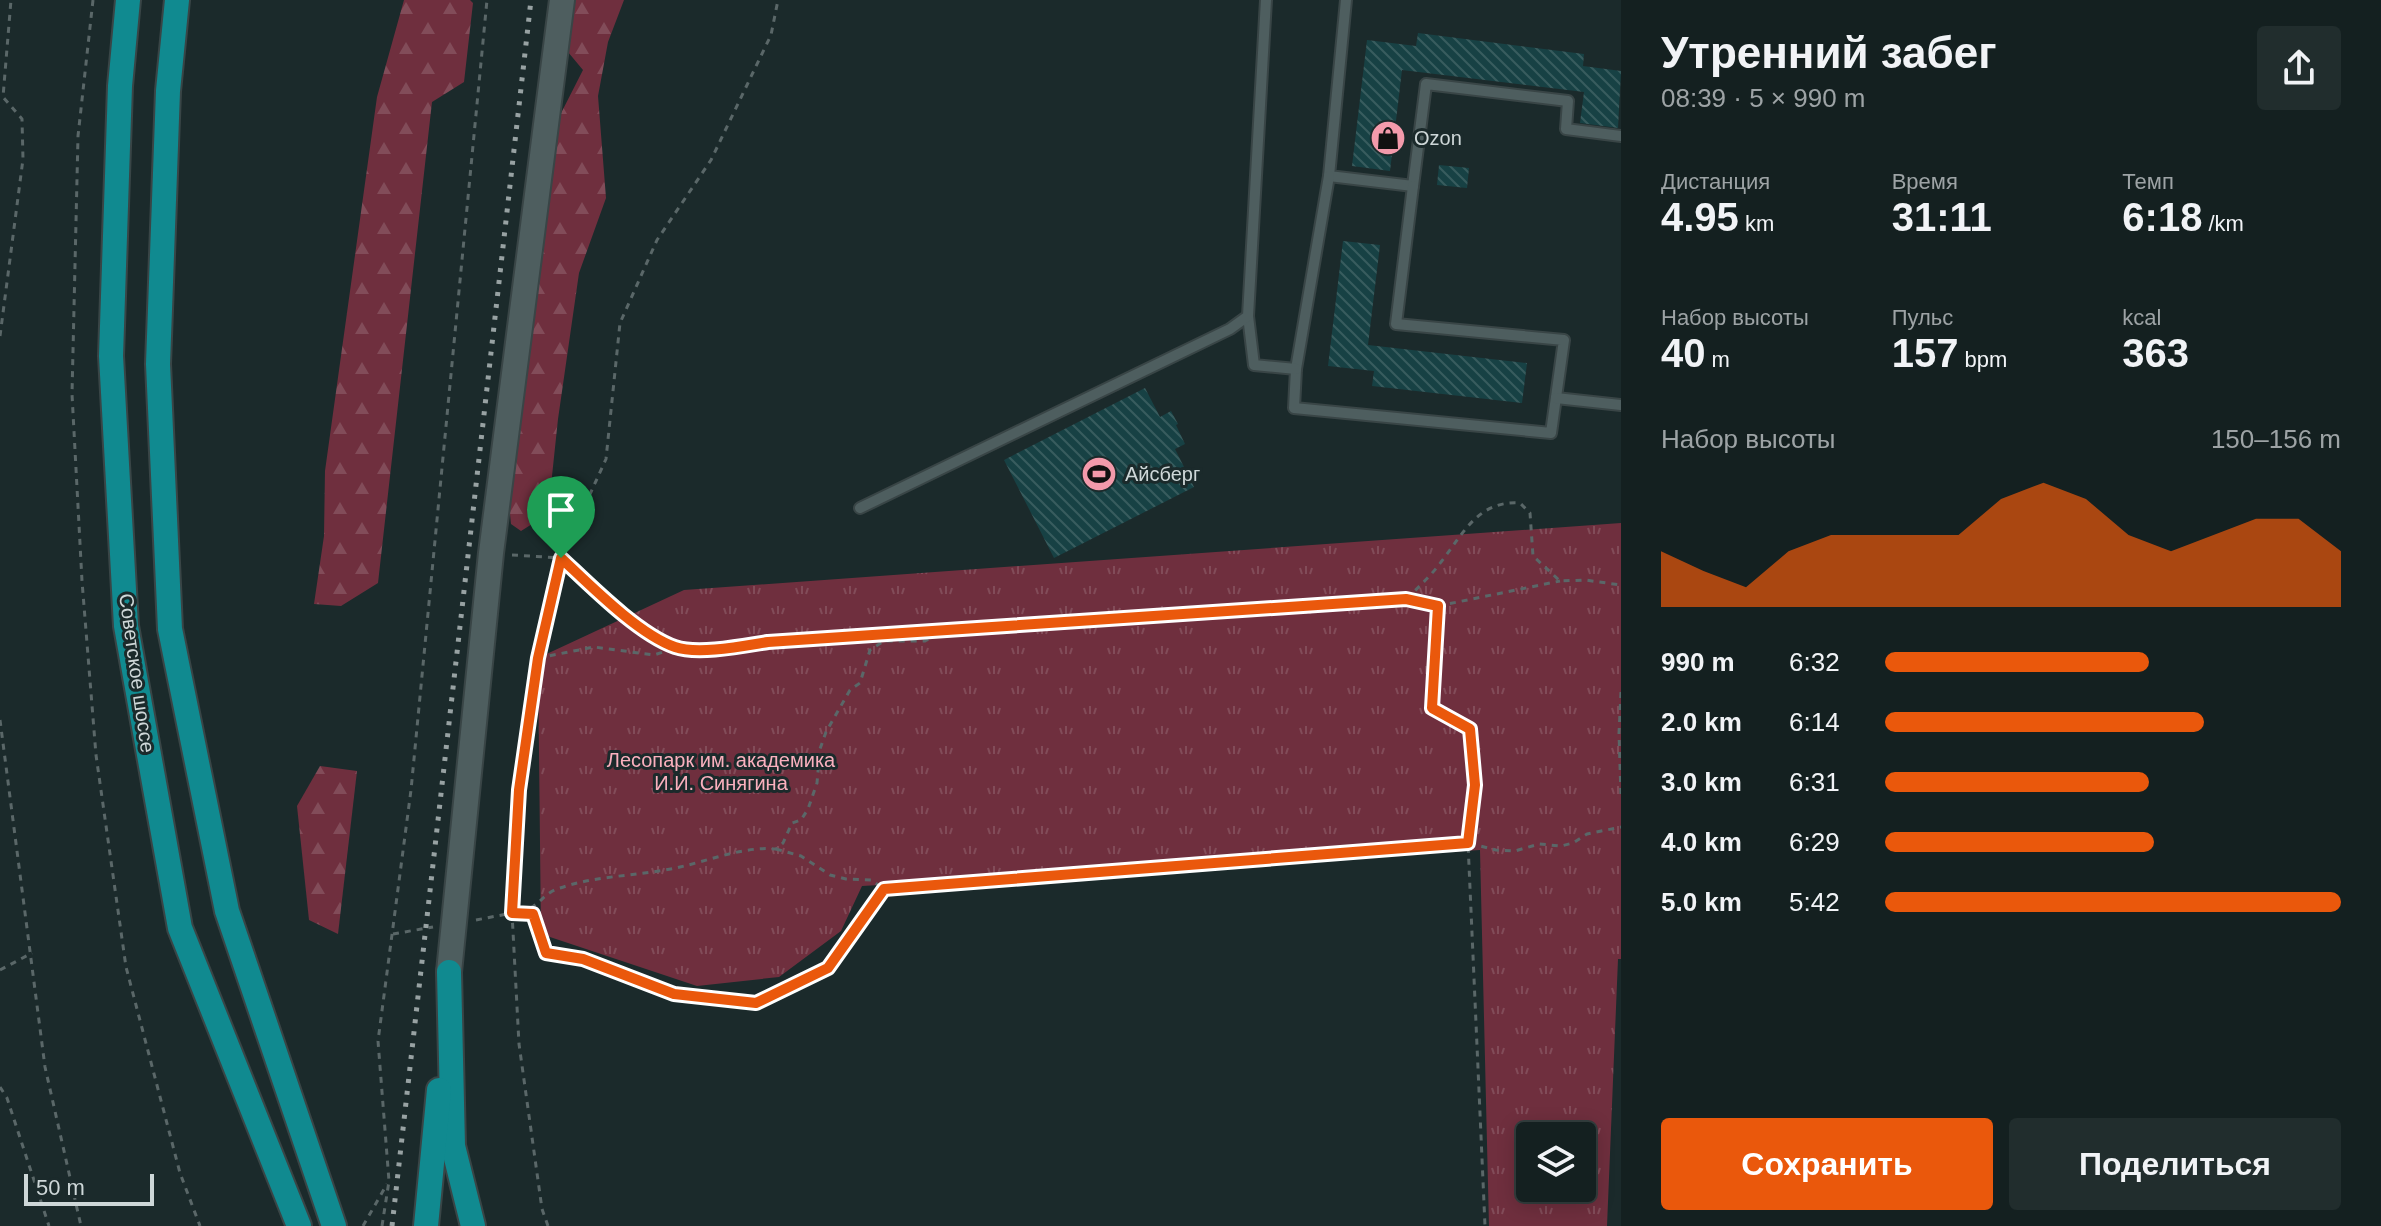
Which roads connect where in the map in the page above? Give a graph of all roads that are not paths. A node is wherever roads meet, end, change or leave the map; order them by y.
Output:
1 (128, 0) edge
2 (177, 0) edge
3 (562, 0) edge
4 (1266, 0) edge
5 (1346, 0) edge
6 (1621, 136) edge
7 (1329, 176) junction
8 (1413, 186) junction
9 (1248, 316) junction
10 (1296, 369) junction
11 (1556, 398) junction
12 (1621, 405) edge
13 (860, 508) dead end
14 (449, 972) junction
15 (299, 1226) edge
16 (334, 1226) edge
17 (426, 1226) edge
18 (473, 1226) edge

1 - 15 highway, Советское шоссе
2 - 16 highway, Советское шоссе
3 - 14 street
4 - 9 lane
5 - 7 lane
6 - 8 lane
7 - 8 lane
7 - 10 lane
8 - 11 lane
9 - 10 lane
9 - 13 lane
10 - 11 lane
11 - 12 lane
14 - 17 highway
14 - 18 highway

